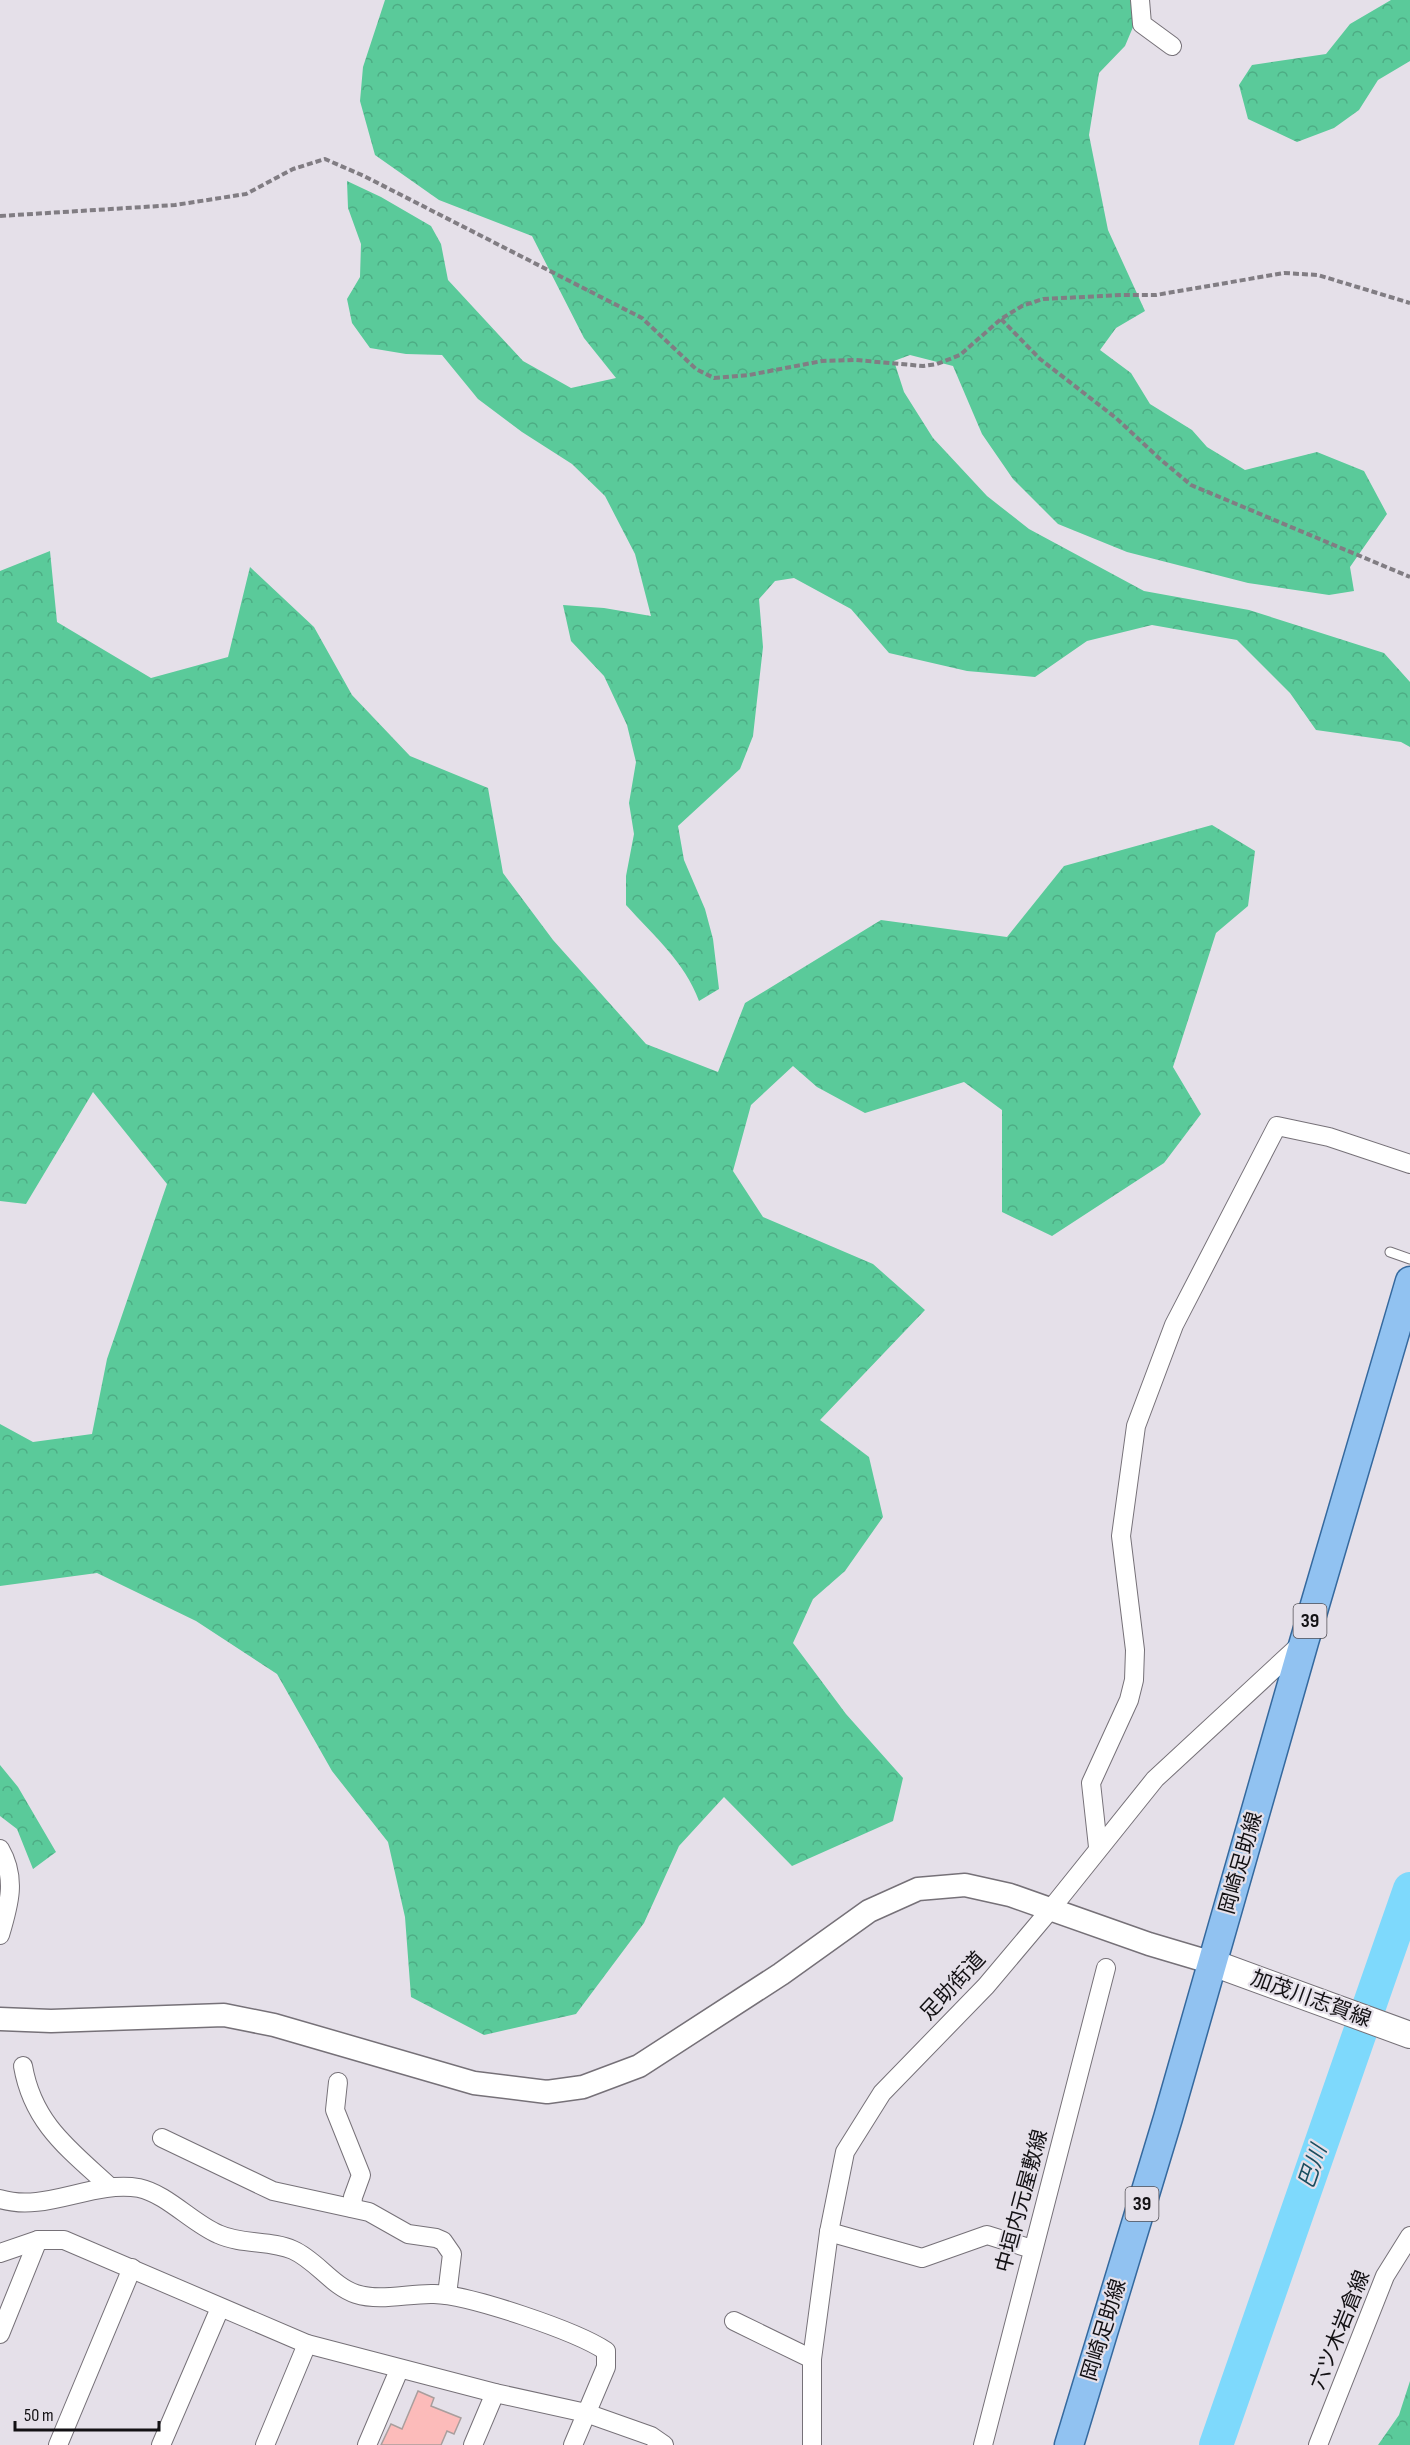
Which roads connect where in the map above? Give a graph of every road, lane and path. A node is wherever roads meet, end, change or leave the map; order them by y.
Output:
1 (1140, 0) edge
2 (1172, 46) dead end
3 (0, 216) edge
4 (1410, 303) edge
5 (1000, 319) junction
6 (1410, 577) edge
7 (1410, 1164) edge
8 (1390, 1252) dead end
9 (1410, 1259) edge
10 (1410, 1281) edge
11 (1304, 1642) junction
12 (1098, 1847) junction
13 (0, 1849) edge
14 (1050, 1910) junction
15 (0, 1935) edge
16 (1213, 1963) junction
17 (1106, 1968) dead end
18 (0, 2019) edge
19 (1410, 2035) edge
20 (23, 2066) dead end
21 (338, 2082) dead end
22 (162, 2139) dead end
23 (110, 2187) junction
24 (0, 2199) edge
25 (352, 2208) junction
26 (829, 2232) junction
27 (1410, 2236) edge
28 (38, 2240) junction
29 (1032, 2249) junction
30 (0, 2253) edge
31 (132, 2268) junction
32 (447, 2295) junction
33 (220, 2308) junction
34 (734, 2321) dead end
35 (0, 2334) edge
36 (307, 2344) junction
37 (812, 2359) junction
38 (399, 2370) junction
39 (495, 2393) junction
40 (586, 2413) junction
41 (58, 2445) edge
42 (161, 2445) edge
43 (265, 2445) edge
44 (367, 2445) edge
45 (473, 2445) edge
46 (573, 2445) edge
47 (664, 2445) edge
48 (812, 2445) edge
49 (982, 2445) edge
50 (1069, 2445) edge
51 (1318, 2445) edge

1 - 2 street
3 - 5 path
4 - 5 path
5 - 6 path
7 - 12 street
8 - 9 lane
10 - 11 main road, 岡崎足助線 / 39
11 - 12 street, 足助街道
11 - 16 main road, 岡崎足助線 / 39
12 - 14 street, 足助街道
13 - 15 street
14 - 16 street
14 - 18 street
14 - 26 street, 足助街道
16 - 19 main road, 加茂川志賀線
16 - 50 main road, 岡崎足助線 / 39
17 - 29 street, 中垣内元屋敷線
20 - 23 street
21 - 25 street
22 - 25 street
23 - 24 street
23 - 32 street
25 - 32 street
26 - 29 street
26 - 37 street, 足助街道
27 - 51 street, 六ツ木岩倉線
28 - 30 street
28 - 31 street
28 - 35 street
29 - 49 street, 中垣内元屋敷線
31 - 33 street
31 - 41 street
32 - 40 street
33 - 36 street
33 - 42 street
34 - 37 street
36 - 38 street
36 - 43 street
37 - 48 street, 足助街道
38 - 39 street
38 - 44 street
39 - 40 street
39 - 45 street
40 - 46 street
40 - 47 street

